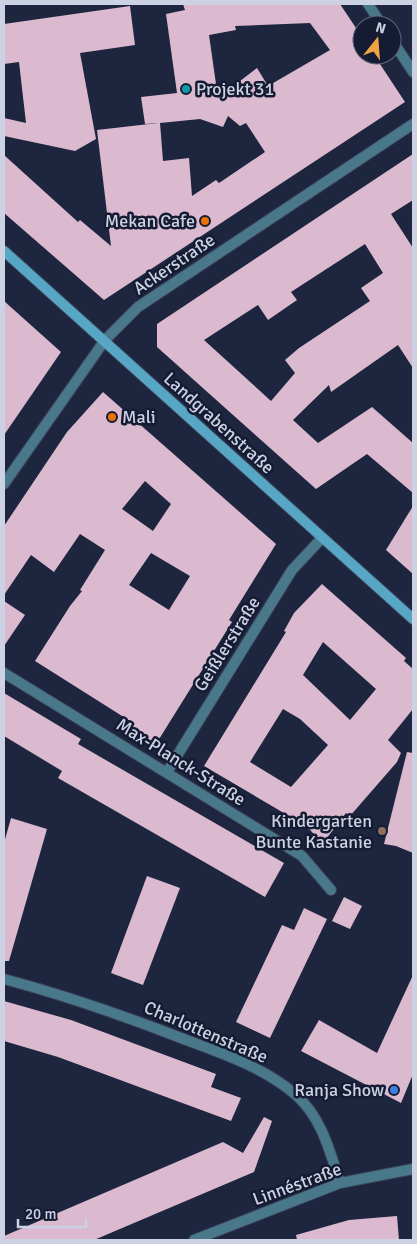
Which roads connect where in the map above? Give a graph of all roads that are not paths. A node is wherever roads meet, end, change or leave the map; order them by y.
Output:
1 (368, 4) edge
2 (375, 15) edge
3 (402, 55) edge
4 (413, 72) edge
5 (413, 124) edge
6 (4, 250) edge
7 (104, 340) junction
8 (4, 484) edge
9 (322, 538) junction
10 (413, 619) edge
11 (4, 673) edge
12 (167, 772) junction
13 (331, 890) dead end
14 (4, 979) edge
15 (413, 1169) edge
16 (340, 1183) junction
17 (194, 1240) edge

1 - 2 street
3 - 4 street
5 - 7 street, Ackerstraße
6 - 7 main road, Landgrabenstraße
7 - 8 street, Ackerstraße
7 - 9 main road, Landgrabenstraße
9 - 10 main road, Landgrabenstraße
9 - 12 street, Geißlerstraße
11 - 12 street, Max-Planck-Straße
12 - 13 street, Max-Planck-Straße
14 - 16 street, Charlottenstraße
15 - 16 street, Linnéstraße
16 - 17 street, Linnéstraße

